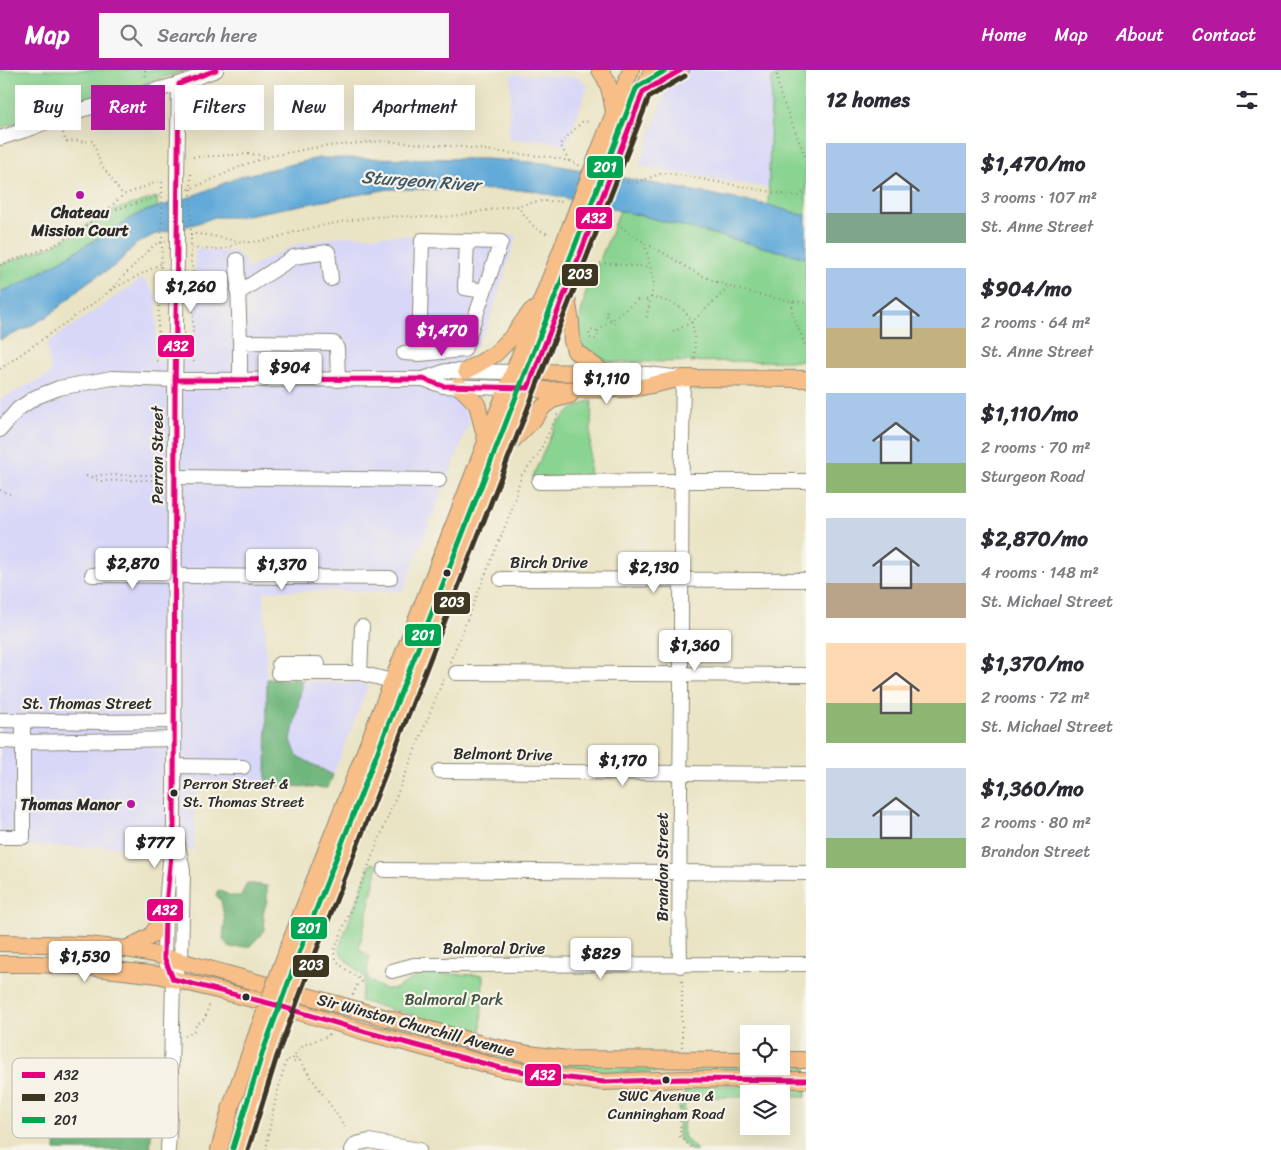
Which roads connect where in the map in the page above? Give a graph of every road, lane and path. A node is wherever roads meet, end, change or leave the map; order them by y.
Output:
1 (145, 70) edge
2 (216, 70) edge
3 (600, 70) edge
4 (631, 70) edge
5 (652, 70) edge
6 (681, 70) edge
7 (776, 70) edge
8 (146, 79) dead end
9 (179, 84) junction
10 (643, 92) junction
11 (614, 112) junction
12 (590, 123) dead end
13 (63, 132) dead end
14 (0, 138) edge
15 (270, 156) junction
16 (193, 157) dead end
17 (806, 158) edge
18 (569, 161) junction
19 (585, 168) dead end
20 (184, 175) junction
21 (617, 180) dead end
22 (184, 190) dead end
23 (806, 190) edge
24 (166, 194) dead end
25 (124, 195) junction
26 (572, 203) dead end
27 (517, 206) junction
28 (104, 213) junction
29 (603, 214) dead end
30 (189, 234) dead end
31 (548, 234) dead end
32 (239, 241) junction
33 (467, 241) junction
34 (172, 243) junction
35 (645, 243) junction
36 (191, 248) junction
37 (237, 260) dead end
38 (162, 263) junction
39 (600, 263) dead end
40 (0, 265) edge
41 (651, 267) junction
42 (331, 279) dead end
43 (730, 287) junction
44 (566, 290) junction
45 (108, 291) junction
46 (484, 291) junction
47 (238, 293) junction
48 (651, 297) junction
49 (542, 298) junction
50 (650, 301) junction
51 (793, 301) junction
52 (806, 303) edge
53 (607, 312) dead end
54 (646, 319) dead end
55 (612, 320) junction
56 (692, 322) junction
57 (617, 326) dead end
58 (597, 332) junction
59 (673, 332) dead end
60 (590, 338) junction
61 (240, 342) junction
62 (585, 342) dead end
63 (806, 347) edge
64 (404, 353) dead end
65 (419, 354) junction
66 (157, 361) dead end
67 (194, 362) dead end
68 (694, 362) dead end
69 (0, 369) edge
70 (466, 371) junction
71 (514, 372) junction
72 (534, 372) junction
73 (604, 373) junction
74 (683, 378) junction
75 (423, 379) junction
76 (806, 379) edge
77 (175, 380) junction
78 (240, 380) junction
79 (338, 380) junction
80 (459, 386) junction
81 (508, 388) junction
82 (528, 388) junction
83 (600, 390) junction
84 (559, 410) dead end
85 (0, 430) edge
86 (486, 440) junction
87 (504, 450) junction
88 (86, 476) dead end
89 (92, 477) junction
90 (175, 477) junction
91 (439, 480) dead end
92 (681, 481) junction
93 (806, 481) edge
94 (539, 482) dead end
95 (0, 490) edge
96 (10, 494) dead end
97 (92, 575) dead end
98 (174, 576) junction
99 (390, 578) dead end
100 (501, 579) dead end
101 (681, 579) junction
102 (806, 580) edge
103 (362, 627) dead end
104 (322, 664) dead end
105 (279, 668) dead end
106 (297, 668) junction
107 (450, 671) junction
108 (360, 673) junction
109 (681, 675) junction
110 (806, 675) edge
111 (392, 681) junction
112 (0, 720) edge
113 (24, 721) junction
114 (174, 721) junction
115 (174, 739) junction
116 (0, 741) edge
117 (24, 742) junction
118 (174, 766) junction
119 (243, 767) dead end
120 (440, 771) dead end
121 (680, 773) junction
122 (806, 774) edge
123 (174, 826) junction
124 (0, 836) edge
125 (384, 870) dead end
126 (679, 872) junction
127 (806, 873) edge
128 (165, 915) junction
129 (0, 943) edge
130 (126, 949) junction
131 (164, 957) junction
132 (181, 961) junction
133 (0, 964) edge
134 (806, 964) edge
135 (392, 971) dead end
136 (681, 971) junction
137 (173, 979) junction
138 (212, 996) dead end
139 (352, 1000) dead end
140 (331, 1030) dead end
141 (183, 1038) dead end
142 (682, 1052) dead end
143 (171, 1058) edge
144 (740, 1060) edge
145 (790, 1060) edge
146 (806, 1060) edge
147 (292, 1061) junction
148 (806, 1080) edge
149 (681, 1089) dead end
150 (346, 1128) dead end
151 (219, 1150) edge
152 (240, 1150) edge
153 (266, 1150) edge
154 (352, 1150) edge
155 (419, 1150) edge
156 (694, 1150) edge

1 - 8 path
2 - 9 street
3 - 11 main road
4 - 11 main road
5 - 10 main road
6 - 10 main road
7 - 17 path
9 - 14 street
9 - 20 street, Perron Street
10 - 44 main road, bridge
11 - 49 main road, bridge
12 - 18 path
13 - 25 path
15 - 16 path
15 - 18 path
15 - 22 path
18 - 19 path
20 - 34 street, Perron Street, bridge
20 - 36 path, bridge
21 - 23 path
24 - 28 path
25 - 28 path
25 - 38 path, bridge
26 - 27 path
27 - 31 path
27 - 32 path
28 - 40 path
29 - 35 path
30 - 32 path
32 - 36 path
33 - 46 street
33 - 46 street
33 - 65 street
34 - 45 path
34 - 77 street, Perron Street
35 - 41 path
35 - 43 path
36 - 67 path
37 - 47 street
38 - 45 path
38 - 66 path
39 - 41 path
41 - 48 path
42 - 47 street
43 - 51 path
43 - 56 path
44 - 72 main road
44 - 73 main road
45 - 69 path
46 - 65 street
47 - 61 street
48 - 50 path
48 - 56 path
49 - 70 main road
49 - 71 main road
50 - 54 path
50 - 55 path
51 - 52 path
51 - 63 path
53 - 55 path
55 - 57 path
55 - 58 path
56 - 59 path
56 - 68 path
58 - 60 path
58 - 60 path
60 - 62 path
61 - 78 street
61 - 79 street
64 - 65 street
70 - 71 street
70 - 75 street
71 - 72 main road
71 - 81 main road
72 - 73 main road
72 - 82 main road
73 - 74 street
74 - 76 main road
74 - 83 main road
74 - 92 street, Brandon Street
75 - 79 street
75 - 80 street
77 - 78 street
77 - 85 street
77 - 90 street, Perron Street
78 - 79 street
80 - 81 street
80 - 86 main road
81 - 82 main road
81 - 86 main road
82 - 83 main road
82 - 87 main road
83 - 87 main road
84 - 107 path
86 - 111 main road
87 - 152 main road, bridge
88 - 89 path
89 - 89 path
90 - 91 street
90 - 98 street, Perron Street
92 - 93 street
92 - 94 street
92 - 101 street, Brandon Street
95 - 96 path
97 - 98 street
98 - 99 street
98 - 114 street, Perron Street
100 - 101 street, Birch Drive
101 - 102 street, Birch Drive
101 - 109 street, Brandon Street
103 - 108 street
104 - 106 street
105 - 106 street
106 - 108 street
107 - 109 street
107 - 139 path
108 - 111 street
109 - 110 street
109 - 121 street, Brandon Street
111 - 151 main road, bridge
112 - 113 street, St. Thomas Street
113 - 114 street, St. Thomas Street
113 - 117 street
114 - 115 street, Perron Street
115 - 117 street
115 - 118 street, Perron Street
116 - 117 street
117 - 124 street
118 - 119 street
118 - 123 street, Perron Street
120 - 121 street, Belmont Drive
121 - 122 street, Belmont Drive
121 - 126 street, Brandon Street
123 - 128 street, Perron Street
123 - 132 street, Perron Street
125 - 126 street
126 - 127 street
126 - 136 street, Brandon Street
128 - 130 main road
128 - 131 street, Perron Street
129 - 130 main road, Sir Winston Churchill Avenue
130 - 131 main road, Sir Winston Churchill Avenue
131 - 132 main road, Sir Winston Churchill Avenue
131 - 137 street, Perron Street
132 - 137 street, Perron Street
132 - 144 main road, Sir Winston Churchill Avenue
133 - 137 main road, Sir Winston Churchill Avenue
134 - 136 street, Balmoral Drive
135 - 136 street, Balmoral Drive
136 - 142 path
137 - 143 street
137 - 148 main road, Sir Winston Churchill Avenue
138 - 141 path
140 - 147 path
145 - 146 main road
147 - 150 path
147 - 153 path
149 - 156 path
154 - 155 street

